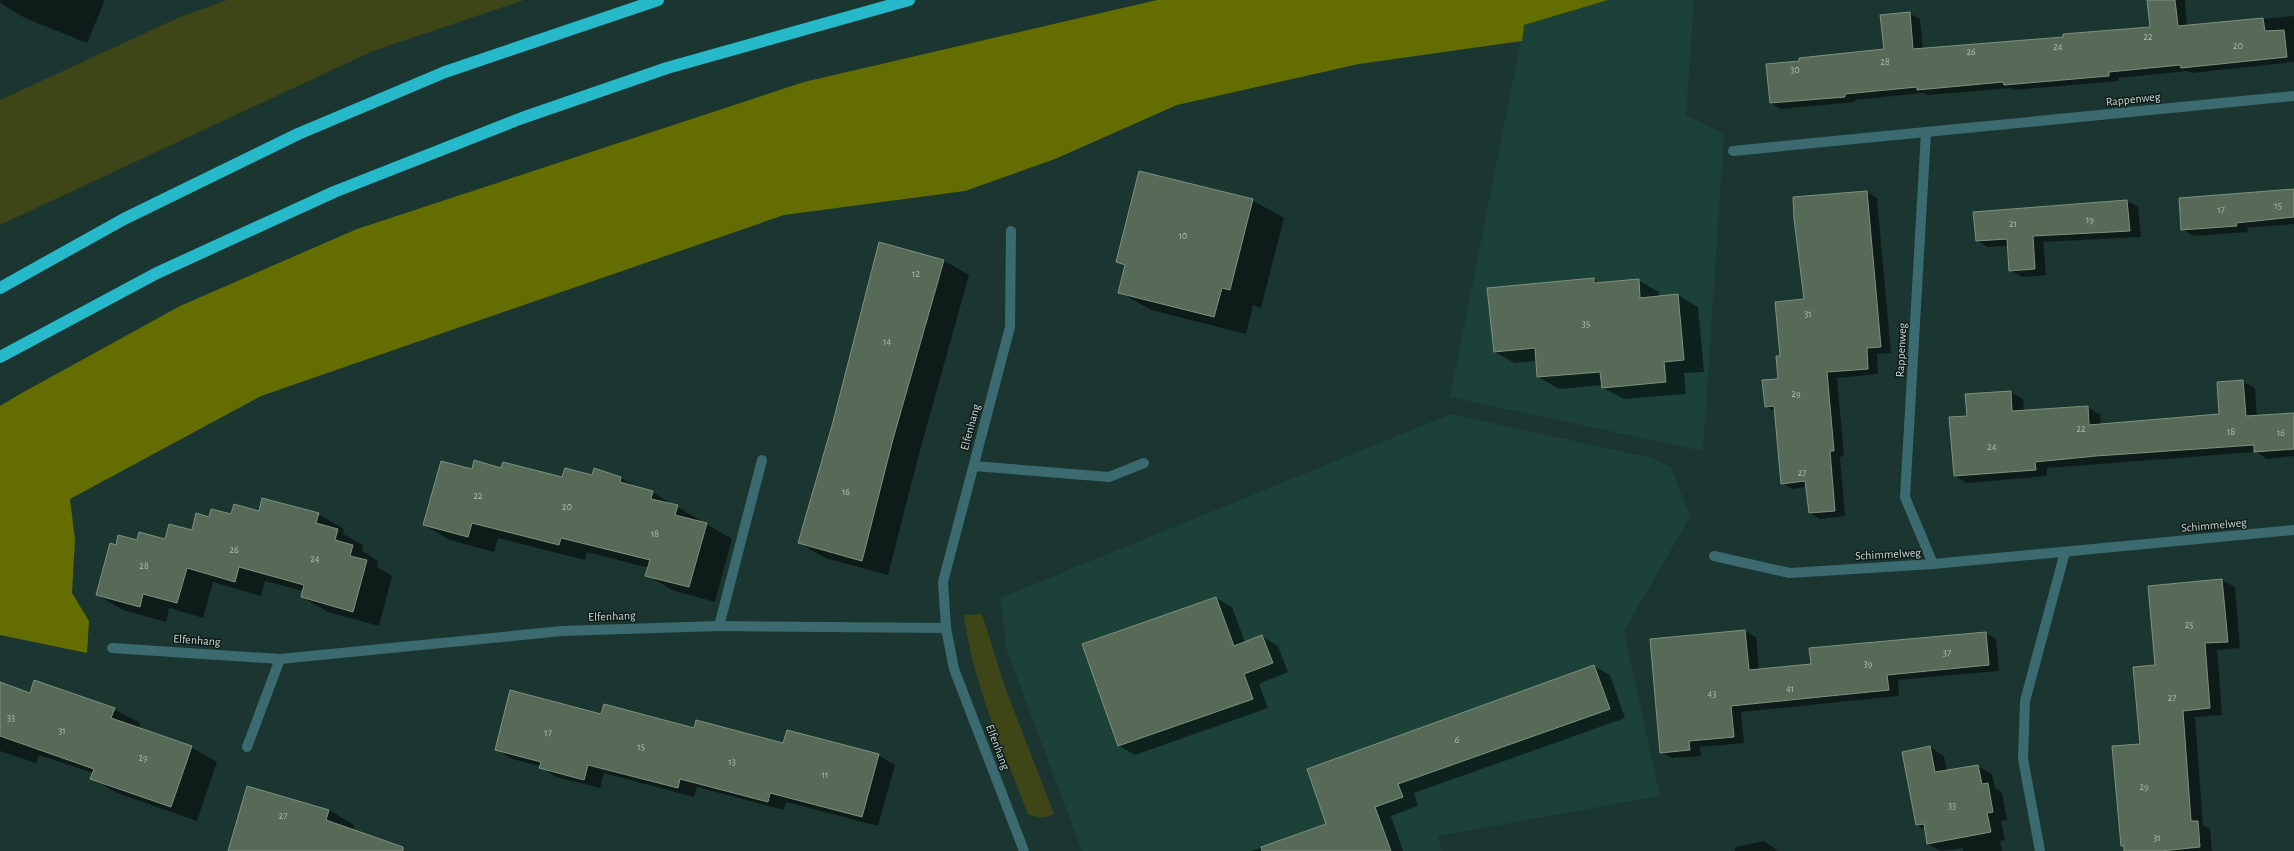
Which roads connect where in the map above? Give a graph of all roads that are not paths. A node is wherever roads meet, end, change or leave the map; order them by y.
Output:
1 (658, 0) edge
2 (909, 0) edge
3 (2294, 96) edge
4 (1926, 132) junction
5 (1733, 151) dead end
6 (1011, 231) dead end
7 (0, 288) edge
8 (0, 357) edge
9 (762, 460) dead end
10 (1144, 463) dead end
11 (974, 466) junction
12 (2294, 530) edge
13 (2065, 552) junction
14 (1714, 556) dead end
15 (1933, 564) junction
16 (719, 626) junction
17 (946, 628) junction
18 (112, 648) dead end
19 (280, 659) junction
20 (247, 747) dead end
21 (1024, 851) edge
22 (2040, 851) edge

1 - 7 highway
2 - 8 highway
3 - 4 street, Rappenweg
4 - 5 street, Rappenweg
4 - 15 street, Rappenweg
6 - 11 street, Elfenhang
9 - 16 street
10 - 11 street
11 - 17 street, Elfenhang
12 - 13 street, Schimmelweg
13 - 15 street, Schimmelweg
13 - 22 street
14 - 15 street, Schimmelweg
16 - 17 street, Elfenhang
16 - 19 street, Elfenhang
17 - 21 street, Elfenhang
18 - 19 street, Elfenhang
19 - 20 street

